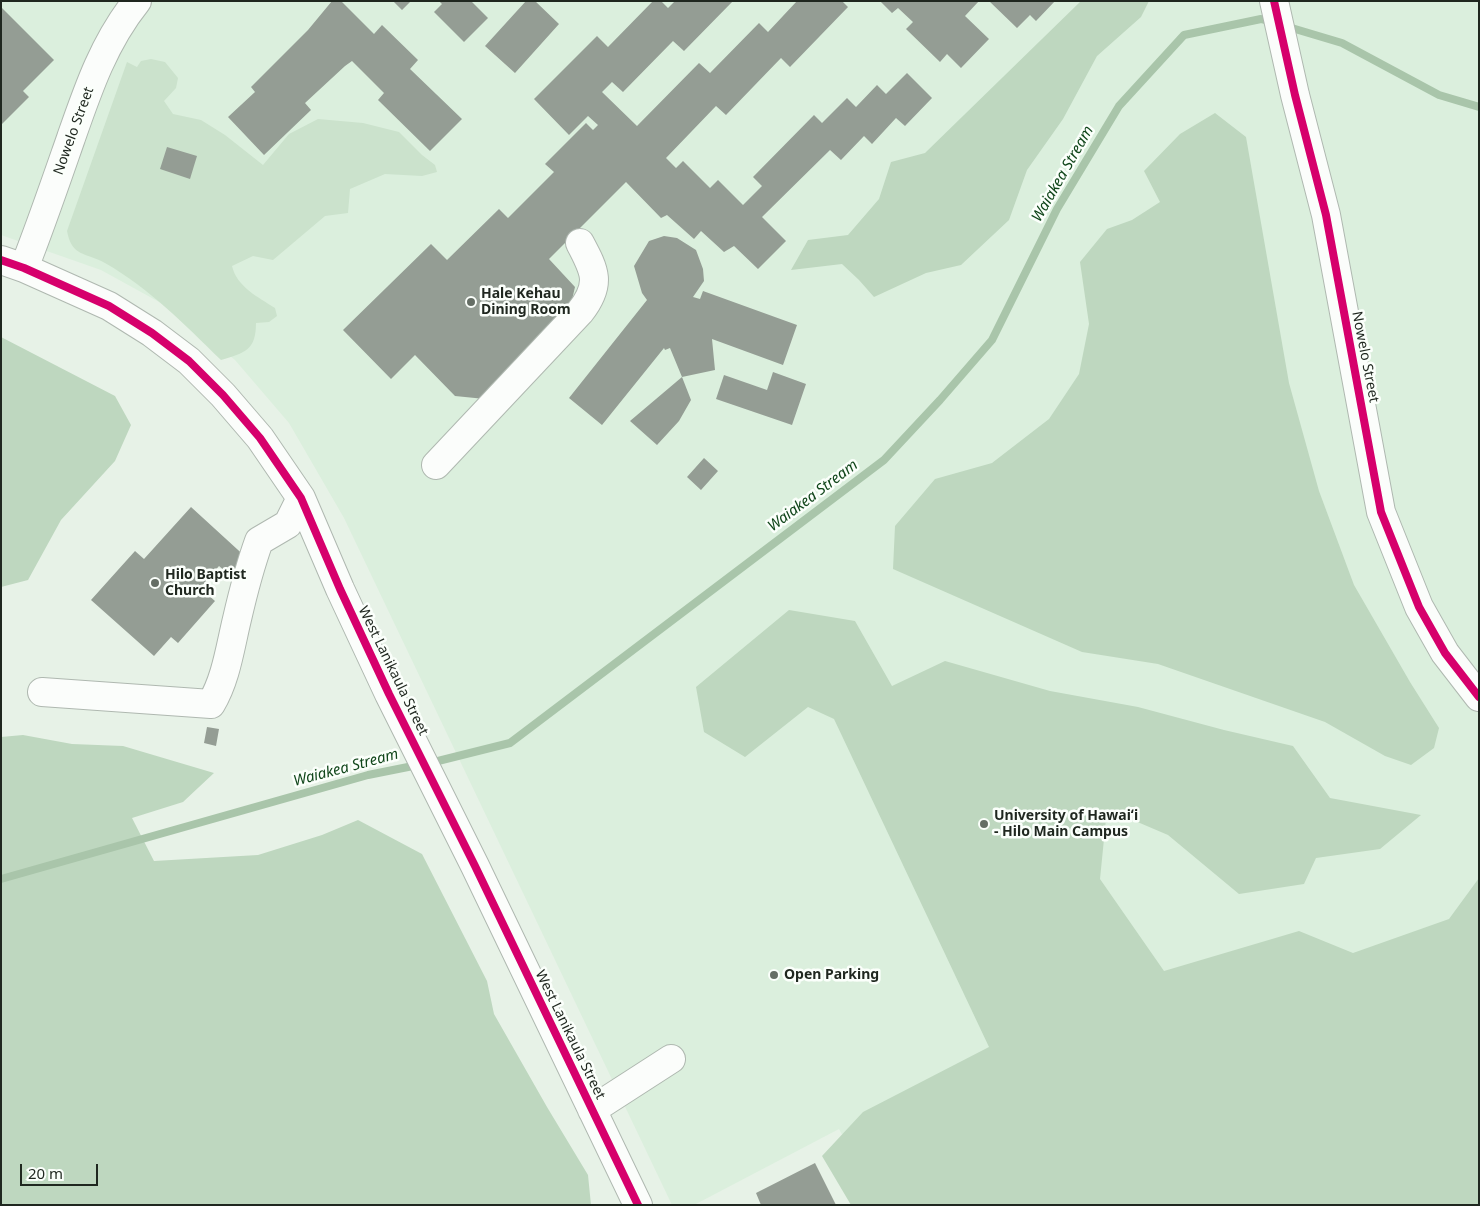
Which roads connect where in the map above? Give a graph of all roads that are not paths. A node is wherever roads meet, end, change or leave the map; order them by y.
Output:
1 (137, 1) edge
2 (1274, 1) edge
3 (580, 243) dead end
4 (13, 264) edge
5 (436, 465) dead end
6 (301, 498) junction
7 (42, 692) dead end
8 (1479, 698) edge
9 (671, 1059) dead end
10 (592, 1110) junction
11 (638, 1205) edge

1 - 4 street, Nowelo Street
2 - 8 street, Nowelo Street
3 - 5 street
4 - 6 street, West Lanikaula Street
6 - 7 street
6 - 10 street, West Lanikaula Street
9 - 10 street
10 - 11 street, West Lanikaula Street

